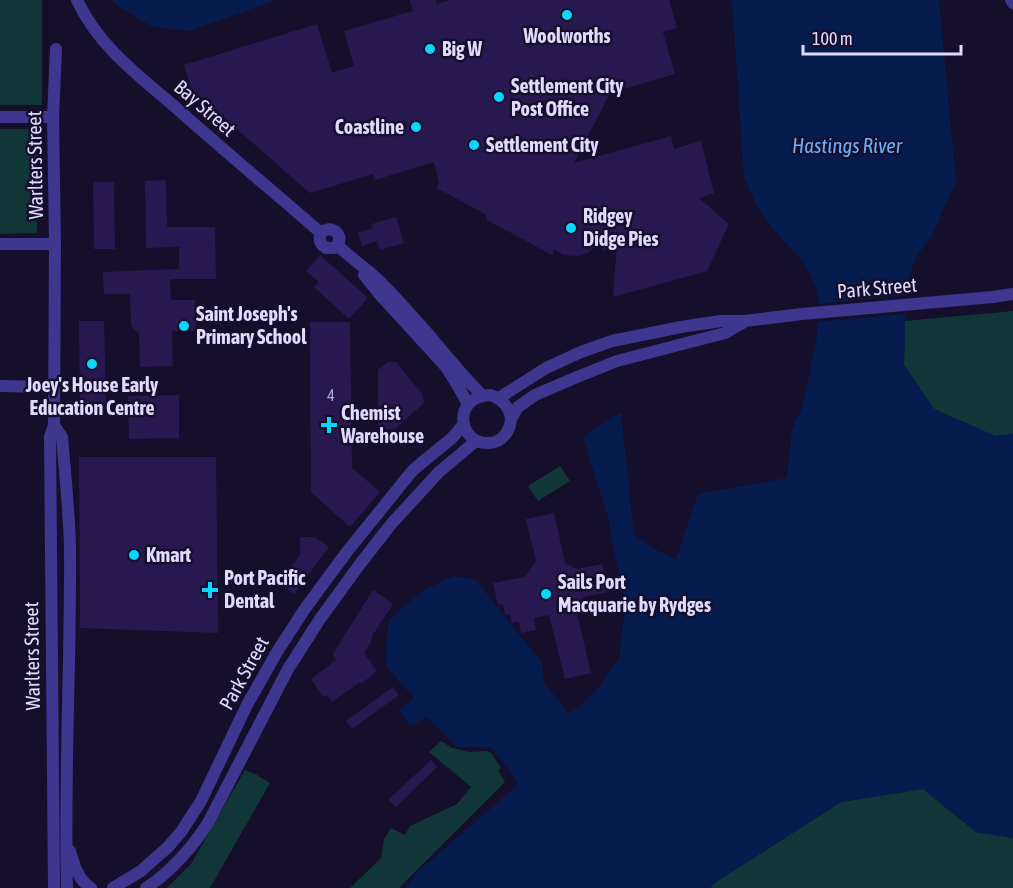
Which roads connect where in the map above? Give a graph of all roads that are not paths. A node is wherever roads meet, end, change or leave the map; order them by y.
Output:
1 (77, 0) edge
2 (56, 49) dead end
3 (0, 117) edge
4 (53, 117) junction
5 (0, 244) edge
6 (55, 244) junction
7 (341, 249) junction
8 (1013, 294) edge
9 (745, 321) junction
10 (0, 386) edge
11 (54, 387) junction
12 (483, 396) junction
13 (499, 398) junction
14 (468, 404) junction
15 (511, 419) junction
16 (464, 424) junction
17 (54, 425) junction
18 (476, 441) junction
19 (65, 826) junction
20 (54, 888) edge
21 (67, 888) edge
22 (91, 888) edge
23 (113, 888) edge
24 (146, 888) edge

1 - 7 street, Bay Street
2 - 4 street, Warlters Street
3 - 4 street
4 - 6 street, Warlters Street
5 - 6 street
6 - 11 street, Warlters Street
7 - 12 street, Bay Street
7 - 14 street, Bay Street
8 - 9 street, Park Street
9 - 13 street, Park Street
9 - 15 street, Park Street
10 - 11 street
11 - 17 street, Warlters Street
12 - 13 street
12 - 14 street
13 - 15 street
14 - 16 street
15 - 18 street
16 - 18 street
16 - 23 street, Park Street
17 - 19 street, Warlters Street
17 - 20 street, Warlters Street
18 - 24 street, Park Street
19 - 21 street, Warlters Street
19 - 22 street, Warlters Street

